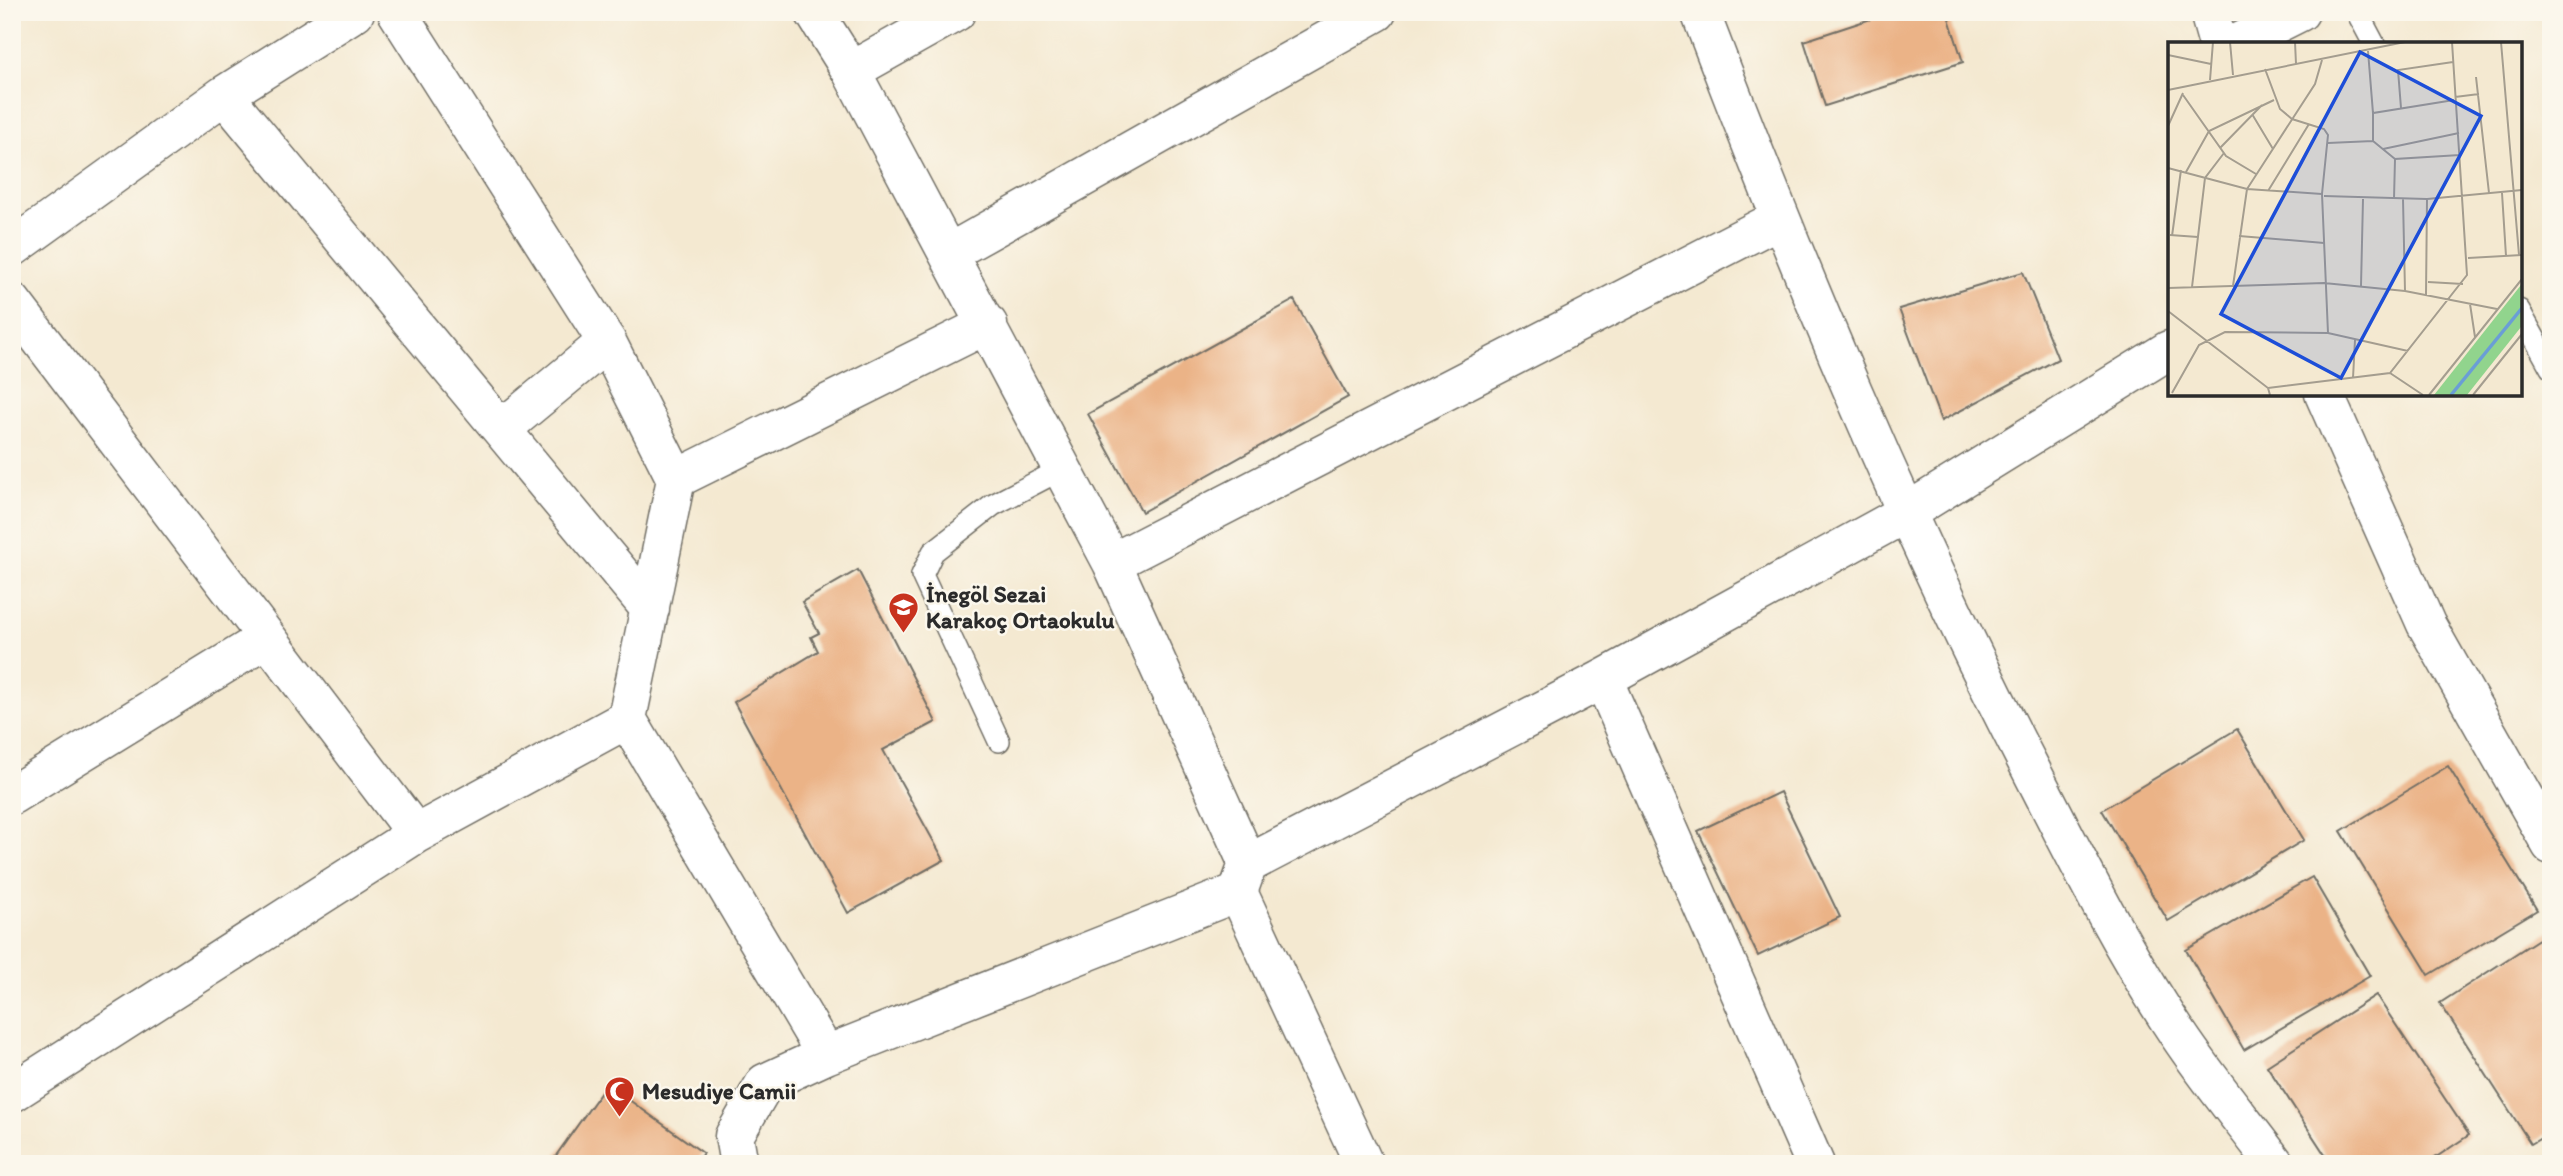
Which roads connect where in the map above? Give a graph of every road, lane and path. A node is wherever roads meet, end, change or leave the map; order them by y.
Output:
1 (355, 12) edge
2 (397, 12) edge
3 (814, 12) edge
4 (956, 12) edge
5 (1377, 12) edge
6 (1700, 12) edge
7 (2209, 12) edge
8 (2300, 12) edge
9 (2357, 12) edge
10 (2217, 42) edge
11 (2240, 42) edge
12 (2373, 42) edge
13 (851, 71) junction
14 (224, 95) junction
15 (1779, 219) junction
16 (12, 248) edge
17 (949, 253) junction
18 (12, 302) edge
19 (2521, 314) edge
20 (988, 324) junction
21 (607, 342) junction
22 (2168, 351) edge
23 (2551, 368) edge
24 (2325, 396) edge
25 (503, 428) junction
26 (1062, 469) junction
27 (676, 479) junction
28 (1906, 513) junction
29 (1112, 563) junction
30 (650, 609) junction
31 (267, 638) junction
32 (1603, 678) junction
33 (627, 719) junction
34 (999, 741) dead end
35 (12, 795) edge
36 (416, 834) junction
37 (2551, 845) edge
38 (1243, 878) junction
39 (826, 1055) junction
40 (12, 1093) edge
41 (739, 1164) edge
42 (1364, 1164) edge
43 (1815, 1164) edge
44 (2275, 1164) edge

1 - 14 street
2 - 21 street
3 - 13 street
4 - 13 street
5 - 17 street
6 - 15 street
7 - 10 street
8 - 11 street
9 - 12 lane
13 - 17 street
14 - 16 street
14 - 25 street
15 - 28 street
15 - 29 street
17 - 20 street
18 - 31 street
19 - 23 lane
20 - 26 street
20 - 27 street
21 - 25 street
21 - 27 street
22 - 28 street
24 - 37 street
25 - 30 street
26 - 29 street
26 - 34 lane
27 - 30 street
28 - 32 street
28 - 44 street
29 - 38 street
30 - 33 street
31 - 35 street
31 - 36 street
32 - 38 street
32 - 43 street
33 - 36 street
33 - 39 street
36 - 40 street
38 - 39 street
38 - 42 street
39 - 41 street

